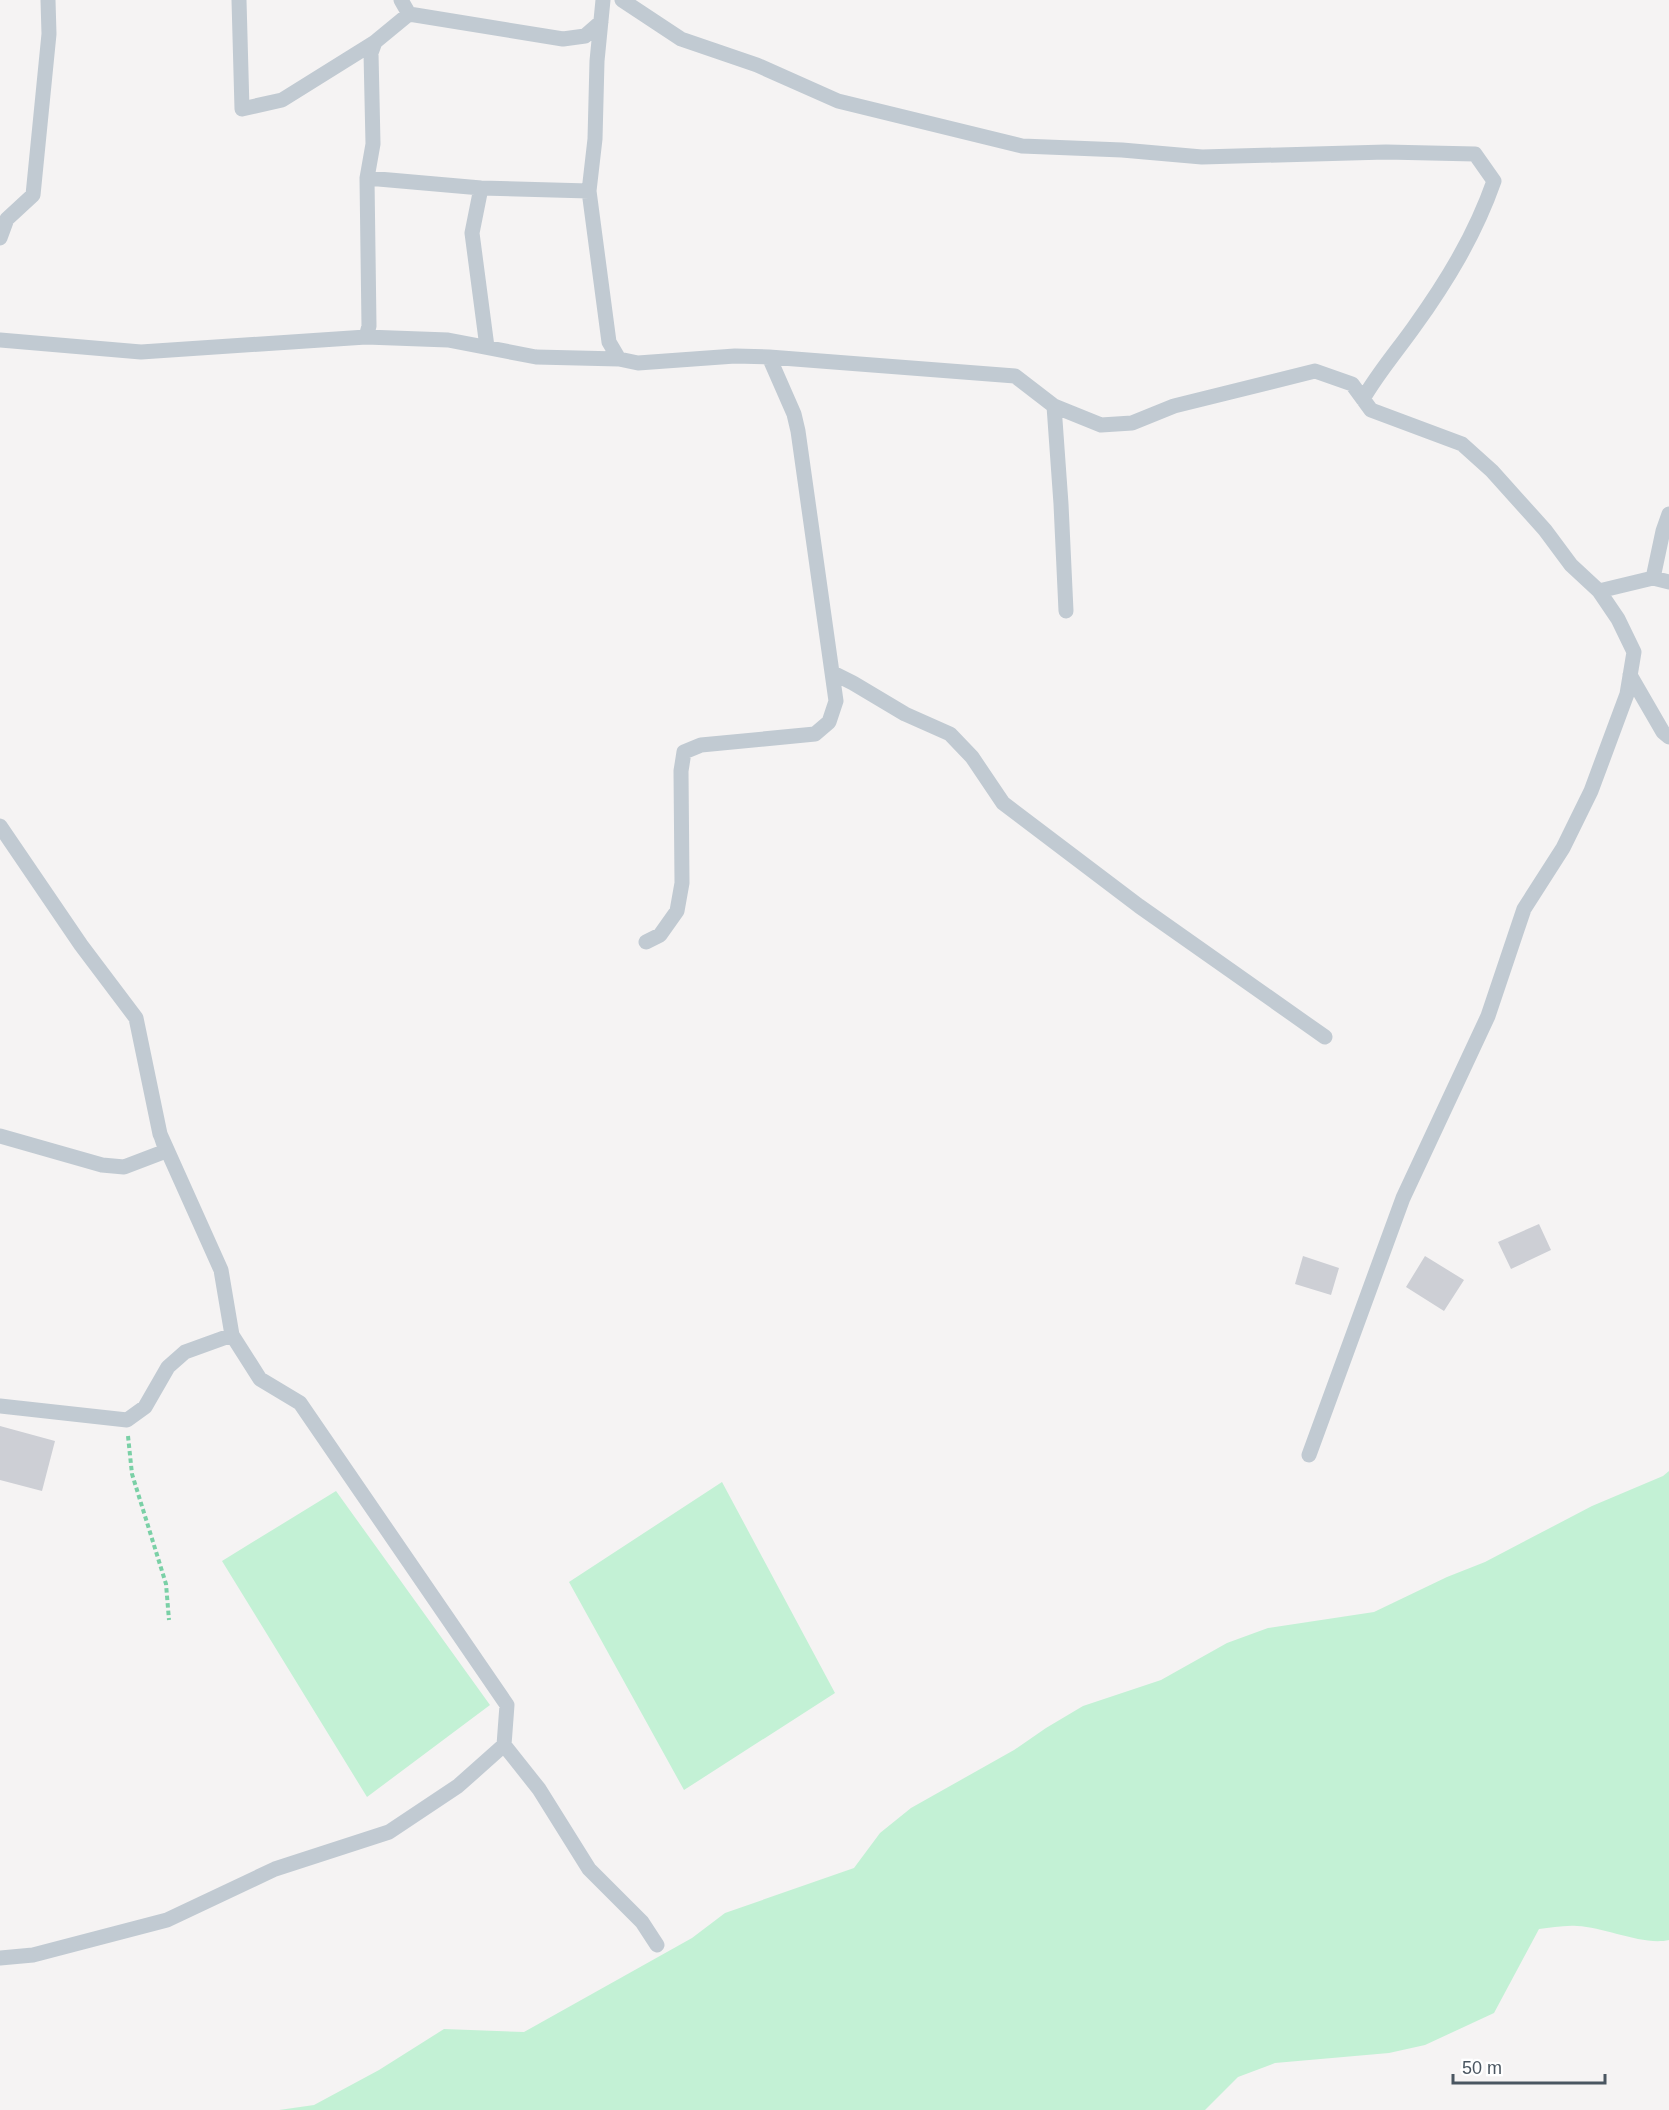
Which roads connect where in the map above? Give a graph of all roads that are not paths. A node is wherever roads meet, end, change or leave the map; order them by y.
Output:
1 (48, 0) edge
2 (239, 0) edge
3 (401, 0) edge
4 (603, 0) edge
5 (622, 0) edge
6 (409, 14) junction
7 (601, 22) junction
8 (375, 42) junction
9 (367, 178) junction
10 (481, 188) junction
11 (589, 191) junction
12 (0, 237) edge
13 (4, 337) edge
14 (366, 337) junction
15 (488, 347) junction
16 (770, 357) junction
17 (620, 359) junction
18 (1363, 399) junction
19 (1054, 406) junction
20 (1669, 514) edge
21 (1653, 578) junction
22 (1669, 582) edge
23 (1599, 591) junction
24 (1066, 611) dead end
25 (833, 673) junction
26 (1630, 675) junction
27 (1669, 737) edge
28 (0, 826) edge
29 (646, 942) dead end
30 (1325, 1037) dead end
31 (160, 1134) junction
32 (0, 1136) edge
33 (232, 1335) junction
34 (0, 1406) edge
35 (1309, 1455) dead end
36 (504, 1745) junction
37 (657, 1945) dead end
38 (0, 1958) edge

1 - 12 street
2 - 8 street
3 - 6 street
4 - 7 street
5 - 18 street
6 - 7 street
6 - 8 street
7 - 11 street
8 - 9 street
9 - 10 street
9 - 14 street
10 - 11 street
10 - 15 street
11 - 17 street
13 - 14 street
14 - 15 street
15 - 17 street
16 - 17 street
16 - 19 street
16 - 25 street
18 - 19 street
18 - 23 street
19 - 24 street
20 - 21 street
21 - 22 street
21 - 23 street
23 - 26 street
25 - 29 street
25 - 30 street
26 - 27 street
26 - 35 street
28 - 31 street
31 - 32 street
31 - 33 street
33 - 34 street
33 - 36 street
36 - 37 street
36 - 38 street

